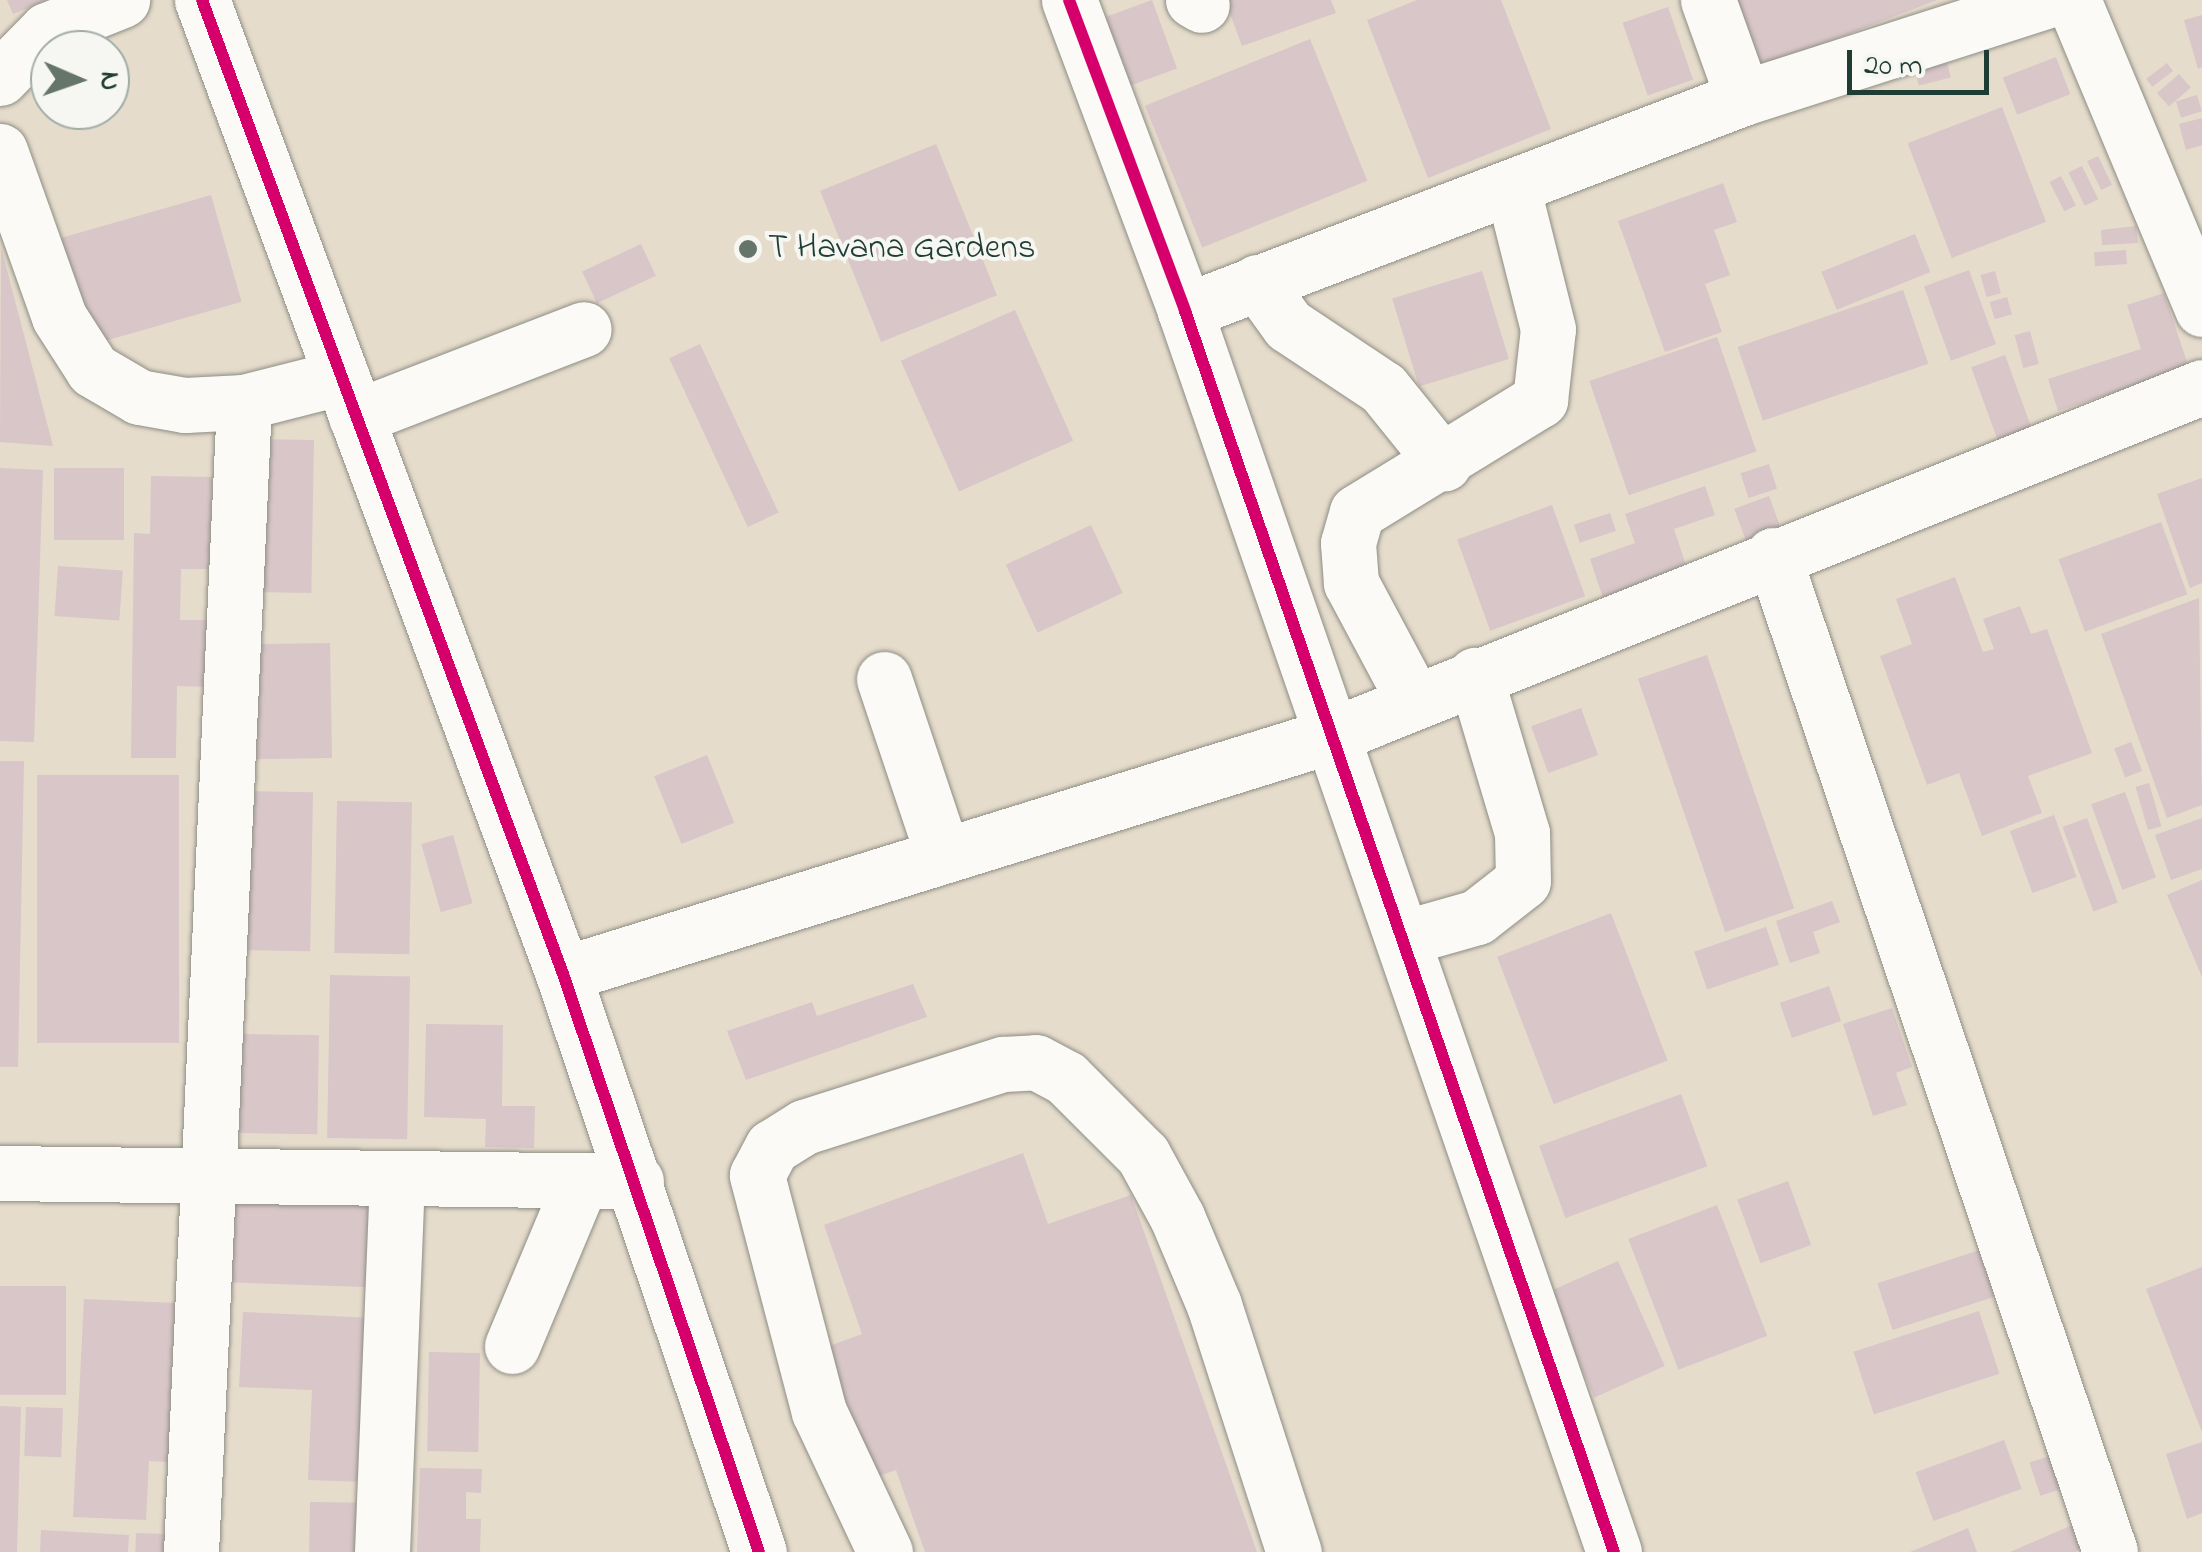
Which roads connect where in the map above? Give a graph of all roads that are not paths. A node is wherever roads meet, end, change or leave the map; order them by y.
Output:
1 (122, 0) edge
2 (202, 0) edge
3 (1069, 0) edge
4 (1708, 0) edge
5 (2048, 0) edge
6 (2074, 0) edge
7 (0, 78) edge
8 (1743, 98) junction
9 (0, 151) edge
10 (1512, 186) junction
11 (1257, 282) junction
12 (2202, 309) edge
13 (1184, 311) junction
14 (584, 329) dead end
15 (2202, 387) edge
16 (349, 397) junction
17 (244, 402) junction
18 (1444, 464) junction
19 (1772, 555) junction
20 (1475, 674) junction
21 (884, 679) dead end
22 (1414, 699) junction
23 (1333, 735) junction
24 (943, 855) junction
25 (1404, 938) junction
26 (563, 974) junction
27 (0, 1173) edge
28 (204, 1178) junction
29 (581, 1181) junction
30 (636, 1181) junction
31 (398, 1182) junction
32 (512, 1346) dead end
33 (1606, 1550) edge
34 (192, 1552) edge
35 (382, 1552) edge
36 (760, 1552) edge
37 (885, 1552) edge
38 (1294, 1552) edge
39 (2110, 1552) edge

1 - 7 street
2 - 16 street
3 - 13 street
4 - 8 street
5 - 8 street
6 - 12 street
8 - 10 street
9 - 17 street
10 - 11 street
10 - 18 street
11 - 13 street
11 - 18 street
13 - 23 street
14 - 16 street
15 - 19 street
16 - 17 street
16 - 26 street
17 - 28 street
18 - 22 street
19 - 20 street
19 - 39 street
20 - 22 street
20 - 25 street
21 - 24 street
22 - 23 street
23 - 24 street
23 - 25 street
24 - 26 street
25 - 33 street
26 - 30 street
27 - 28 street
28 - 31 street
28 - 34 street
29 - 30 street
29 - 31 street
29 - 32 street
30 - 36 street
31 - 35 street
37 - 38 street

